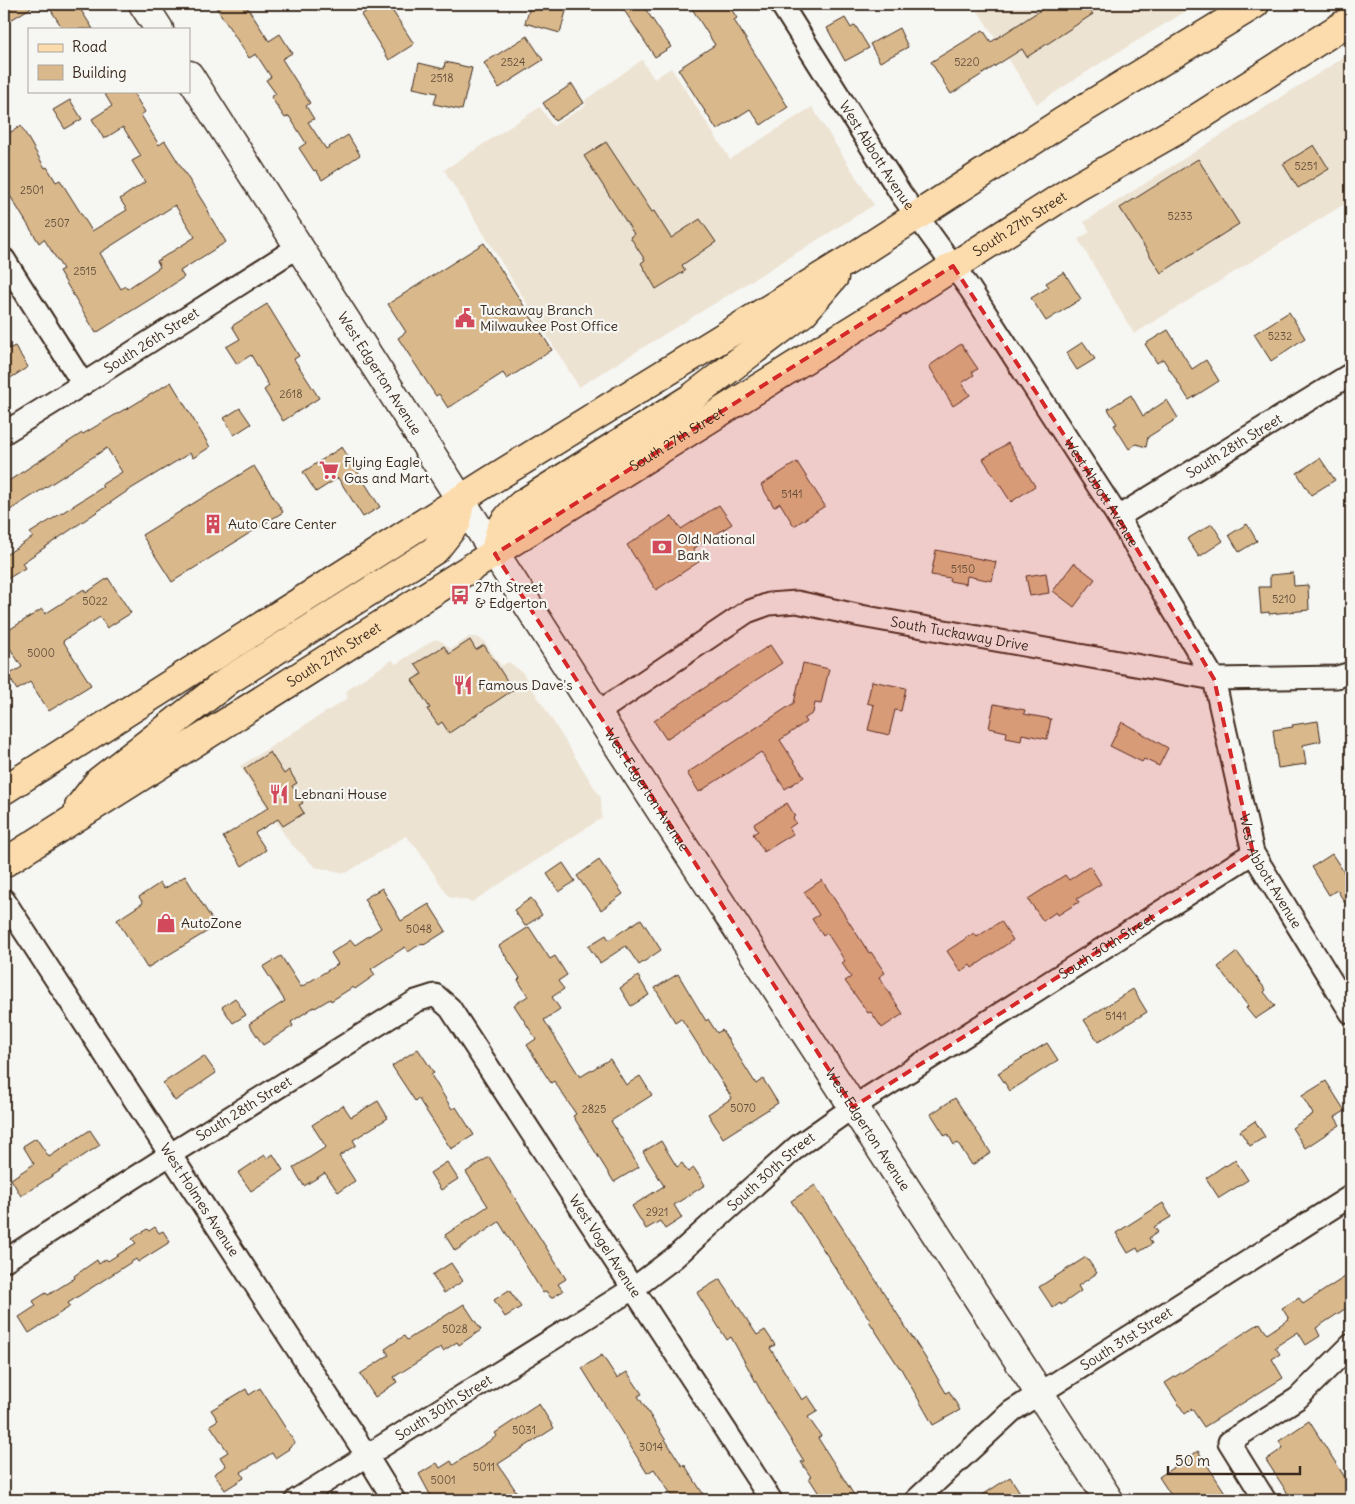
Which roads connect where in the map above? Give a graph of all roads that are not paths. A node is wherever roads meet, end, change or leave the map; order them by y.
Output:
1 (143, 4) edge
2 (781, 4) edge
3 (1255, 4) edge
4 (1351, 20) edge
5 (158, 28) edge
6 (190, 77) edge
7 (917, 216) junction
8 (298, 247) junction
9 (4, 259) edge
10 (850, 259) junction
11 (953, 266) junction
12 (1351, 374) edge
13 (83, 384) junction
14 (4, 433) edge
15 (460, 500) junction
16 (1118, 517) junction
17 (494, 554) junction
18 (1351, 673) edge
19 (1214, 679) junction
20 (597, 713) junction
21 (4, 790) edge
22 (66, 825) junction
23 (1253, 853) junction
24 (4, 863) edge
25 (4, 900) edge
26 (435, 995) joint
27 (1351, 1013) edge
28 (853, 1107) junction
29 (171, 1154) junction
30 (1351, 1196) edge
31 (4, 1261) edge
32 (634, 1288) junction
33 (1351, 1345) edge
34 (1039, 1393) junction
35 (367, 1456) junction
36 (296, 1500) edge
37 (394, 1500) edge
38 (771, 1500) edge
39 (916, 1500) edge
40 (1109, 1500) edge
41 (1265, 1500) edge

1 - 5 street
2 - 7 street, West Abbott Avenue
3 - 7 main road
4 - 11 main road, South 27th Street
6 - 8 street, West Edgerton Avenue
7 - 10 main road
7 - 11 street, West Abbott Avenue
8 - 13 street, South 26th Street
8 - 15 street, West Edgerton Avenue
9 - 13 street
10 - 15 main road
10 - 17 main road
11 - 16 street, West Abbott Avenue
11 - 17 main road, South 27th Street
12 - 16 street, South 28th Street
13 - 14 street, South 26th Street
15 - 17 street, West Edgerton Avenue
15 - 21 main road
15 - 22 main road
16 - 19 street, West Abbott Avenue
17 - 20 street, West Edgerton Avenue
17 - 22 main road, South 27th Street
18 - 19 street, South Tuckaway Drive
19 - 20 street, South Tuckaway Drive
19 - 23 street, West Abbott Avenue
20 - 28 street, West Edgerton Avenue
22 - 24 main road, South 27th Street
23 - 27 street, West Abbott Avenue
23 - 28 street, South 30th Street
25 - 29 street, West Holmes Avenue
26 - 29 street, South 28th Street
26 - 32 street, West Vogel Avenue
28 - 32 street, South 30th Street
28 - 34 street, West Edgerton Avenue
29 - 31 street, South 28th Street
29 - 35 street, West Holmes Avenue
30 - 34 street, South 31st Street
32 - 35 street, South 30th Street
32 - 38 street, West Vogel Avenue
33 - 41 street
34 - 39 street, South 31st Street
34 - 40 street, West Edgerton Avenue
35 - 36 street, South 30th Street
35 - 37 street, West Holmes Avenue

